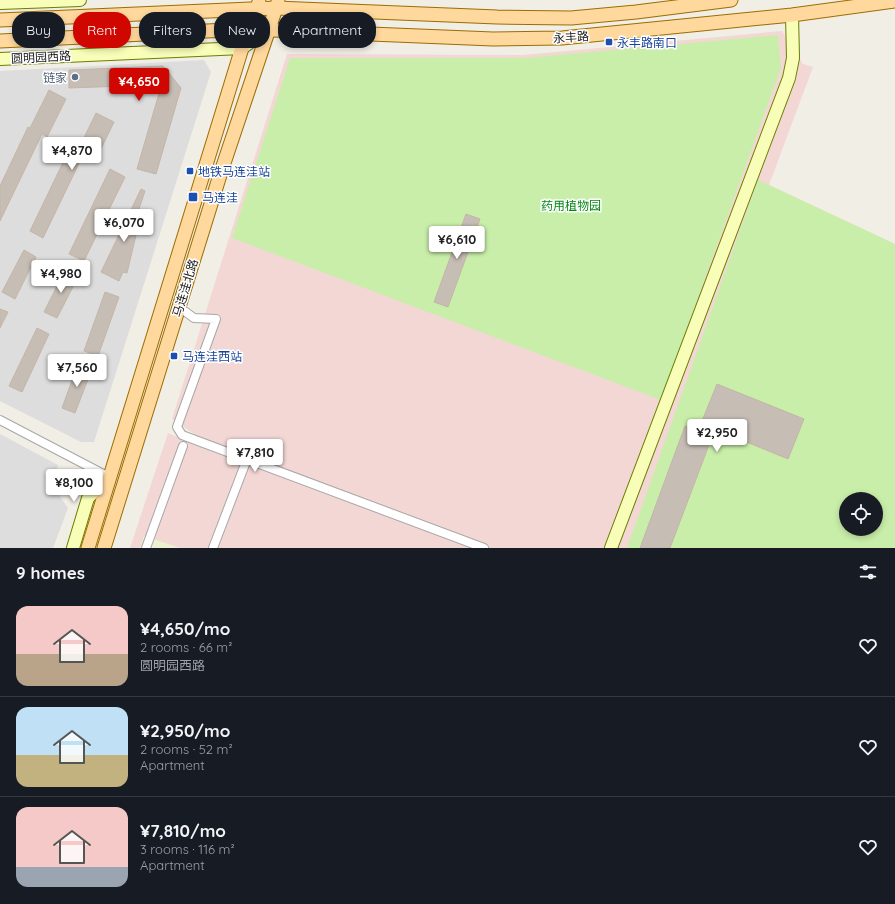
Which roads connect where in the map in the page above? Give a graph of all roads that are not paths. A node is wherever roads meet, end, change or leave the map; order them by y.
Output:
1 (80, 0) edge
2 (731, 0) edge
3 (895, 1) edge
4 (702, 2) edge
5 (0, 3) edge
6 (274, 3) edge
7 (258, 4) edge
8 (792, 15) junction
9 (0, 20) edge
10 (270, 24) edge
11 (270, 29) edge
12 (214, 31) edge
13 (0, 41) edge
14 (242, 48) joint
15 (263, 48) edge
16 (0, 59) edge
17 (179, 307) junction
18 (0, 420) edge
19 (183, 446) dead end
20 (247, 460) junction
21 (109, 477) junction
22 (73, 548) edge
23 (88, 548) edge
24 (104, 548) edge
25 (146, 548) edge
26 (213, 548) edge
27 (484, 548) edge
28 (611, 548) edge

1 - 5 street
2 - 4 main road, 永丰路
3 - 8 main road, 永丰路
4 - 6 main road, 永丰路
6 - 7 main road, 永丰路
6 - 10 main road, 马连洼北路
7 - 9 main road
8 - 11 main road, 永丰路
8 - 28 street
12 - 13 main road, 圆明园西路
14 - 16 street, 圆明园西路
14 - 21 main road, 马连洼北路
15 - 17 main road, 马连洼北路
17 - 20 street
17 - 24 main road, 马连洼北路
18 - 21 street
19 - 25 street
20 - 26 street
20 - 27 street
21 - 22 street, 马连洼北路
21 - 23 main road, 马连洼北路

